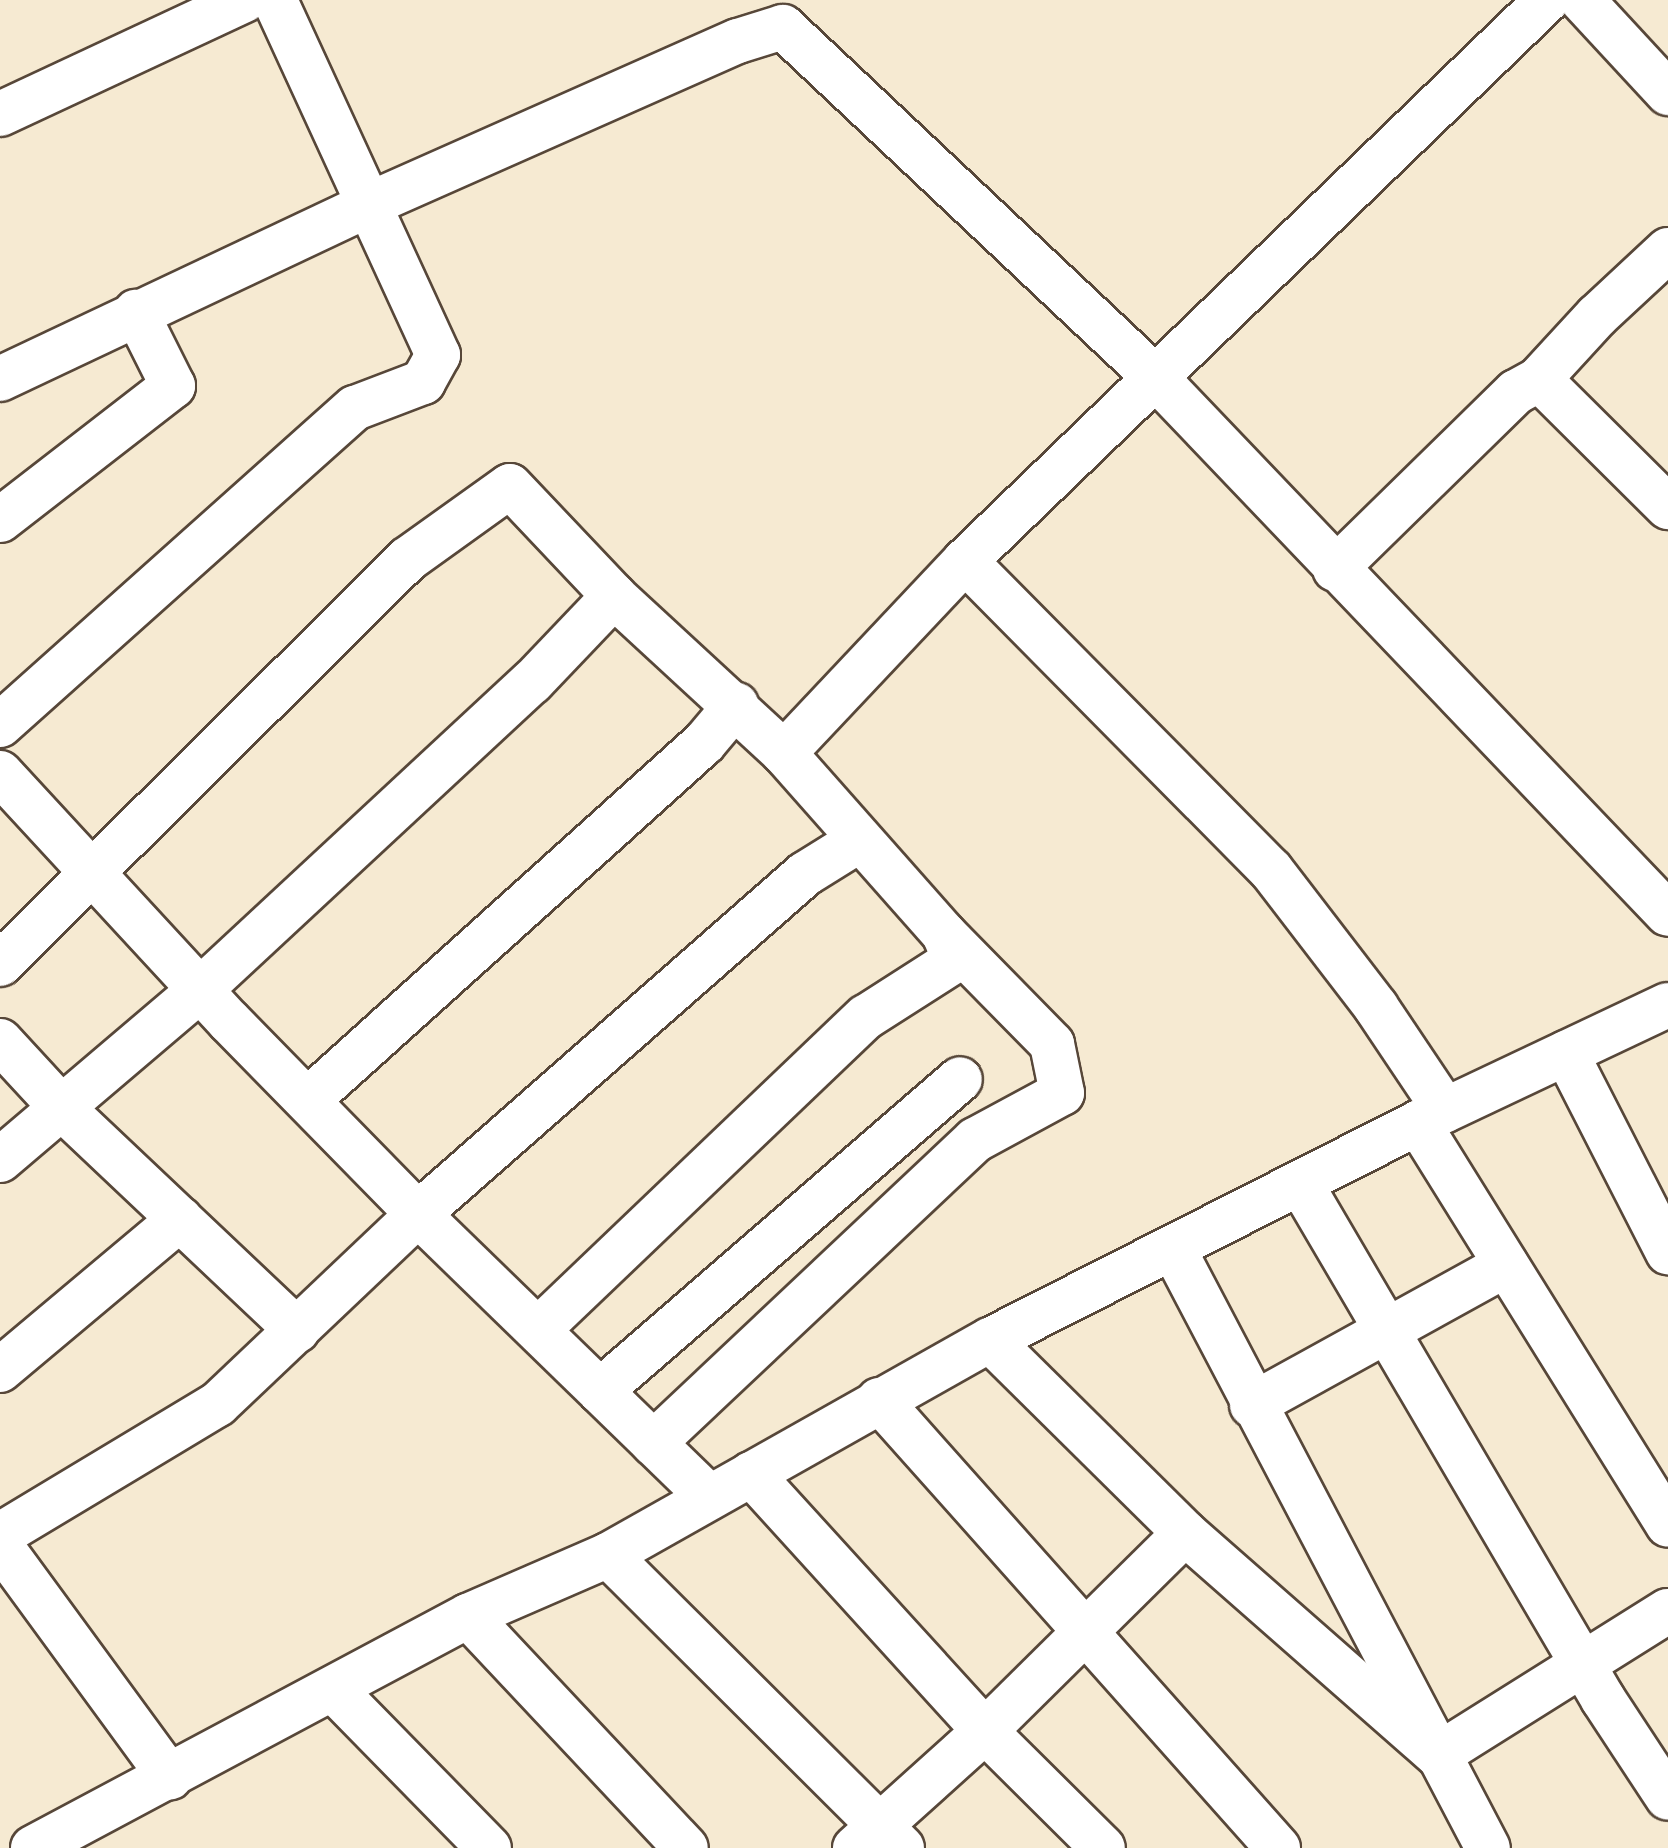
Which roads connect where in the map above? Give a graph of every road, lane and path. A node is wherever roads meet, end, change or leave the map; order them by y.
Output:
1 (245, 0) edge
2 (275, 0) edge
3 (1547, 0) edge
4 (1582, 0) edge
5 (1668, 93) edge
6 (0, 114) edge
7 (372, 203) junction
8 (1668, 250) edge
9 (136, 312) junction
10 (0, 379) edge
11 (1539, 379) junction
12 (1158, 380) junction
13 (1668, 507) edge
14 (0, 520) edge
15 (965, 561) junction
16 (1335, 569) junction
17 (614, 596) junction
18 (736, 705) junction
19 (0, 725) edge
20 (784, 753) junction
21 (0, 773) edge
22 (858, 841) junction
23 (89, 870) junction
24 (1668, 914) edge
25 (944, 934) junction
26 (0, 964) edge
27 (200, 990) junction
28 (1668, 1005) edge
29 (0, 1041) edge
30 (1566, 1053) junction
31 (960, 1079) dead end
32 (308, 1100) junction
33 (61, 1107) junction
34 (1432, 1116) junction
35 (0, 1160) edge
36 (1302, 1186) junction
37 (418, 1214) junction
38 (180, 1219) junction
39 (1174, 1250) junction
40 (1668, 1252) edge
41 (1506, 1265) junction
42 (539, 1329) junction
43 (297, 1330) junction
44 (1387, 1330) junction
45 (990, 1340) junction
46 (0, 1370) edge
47 (600, 1391) junction
48 (879, 1400) junction
49 (1252, 1405) junction
50 (653, 1443) junction
51 (751, 1474) junction
52 (709, 1497) junction
53 (1668, 1525) edge
54 (1185, 1533) junction
55 (0, 1535) edge
56 (0, 1545) edge
57 (608, 1555) junction
58 (1668, 1611) edge
59 (468, 1616) junction
60 (1084, 1632) junction
61 (1583, 1665) junction
62 (335, 1691) junction
63 (985, 1731) junction
64 (1438, 1755) junction
65 (170, 1777) junction
66 (1668, 1798) edge
67 (878, 1840) edge
68 (33, 1848) edge
69 (489, 1848) edge
70 (686, 1848) edge
71 (1103, 1848) edge
72 (1278, 1848) edge
73 (1488, 1848) edge

1 - 6 street
2 - 7 street
3 - 12 street
4 - 5 street
7 - 9 street
7 - 12 street
7 - 19 street
8 - 11 street
9 - 10 street
9 - 14 street
11 - 13 street
11 - 16 street
12 - 15 street
12 - 16 street
15 - 20 street
15 - 34 street
16 - 24 street
17 - 18 street
17 - 23 street
17 - 27 street
18 - 20 street
18 - 32 street
20 - 22 street
21 - 23 street
22 - 25 street
22 - 37 street
23 - 26 street
23 - 27 street
25 - 42 street
25 - 50 street
27 - 32 street
27 - 33 street
28 - 30 street
29 - 33 street
30 - 34 street
30 - 40 street
31 - 47 street
32 - 37 street
33 - 35 street
33 - 38 street
34 - 36 street
34 - 41 street
36 - 39 street
36 - 44 street
37 - 42 street
37 - 43 street
38 - 43 street
38 - 46 street
39 - 45 street
39 - 49 street
41 - 44 street
41 - 53 street
42 - 47 street
43 - 55 street
44 - 49 street
44 - 61 street
45 - 48 street
45 - 54 street
47 - 50 street
48 - 51 street
48 - 60 street
49 - 64 street
50 - 52 street
51 - 52 street
51 - 63 street
52 - 57 street
54 - 60 street
54 - 64 street
56 - 65 street
57 - 59 street
57 - 67 street
58 - 61 street
59 - 62 street
59 - 70 street
60 - 63 street
60 - 72 street
61 - 64 street
61 - 66 street
62 - 65 street
62 - 69 street
63 - 67 street
63 - 71 street
64 - 73 street
65 - 68 street

